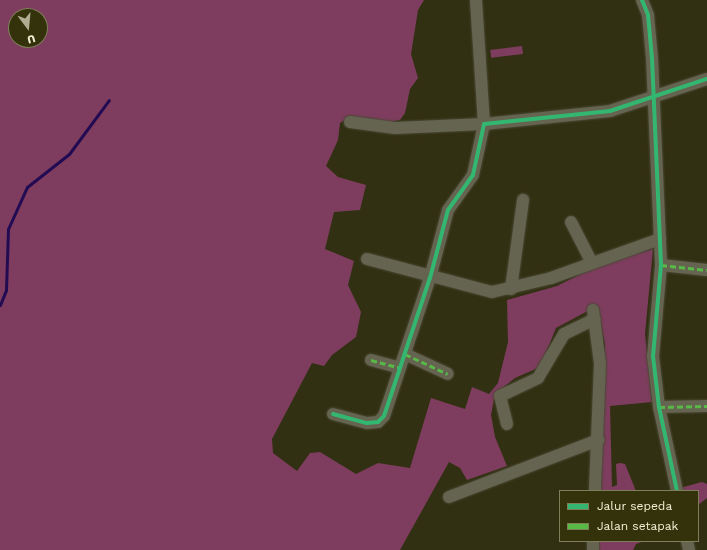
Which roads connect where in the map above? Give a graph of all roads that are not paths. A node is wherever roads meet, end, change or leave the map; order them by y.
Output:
1 (476, 0) edge
2 (642, 0) edge
3 (706, 81) edge
4 (653, 99) junction
5 (350, 122) dead end
6 (484, 124) junction
7 (523, 200) dead end
8 (571, 222) dead end
9 (660, 239) junction
10 (367, 259) dead end
11 (591, 261) junction
12 (661, 265) junction
13 (707, 270) edge
14 (430, 278) junction
15 (511, 289) junction
16 (405, 354) junction
17 (371, 360) dead end
18 (400, 368) junction
19 (448, 374) dead end
20 (707, 406) edge
21 (659, 407) junction
22 (334, 414) dead end
23 (508, 424) dead end
24 (598, 440) junction
25 (595, 490) edge
26 (677, 490) edge
27 (449, 497) dead end

1 - 6 street
2 - 4 street
3 - 4 street
4 - 6 street
4 - 9 street
5 - 6 street
6 - 14 street
7 - 15 street
8 - 11 street
9 - 11 street
9 - 12 street
10 - 14 street
11 - 15 street
12 - 13 street
12 - 21 street
14 - 15 street
14 - 16 street
16 - 18 street
16 - 19 street
17 - 18 street
18 - 22 street
20 - 21 street
21 - 26 street
23 - 24 street
24 - 25 street
24 - 27 street

